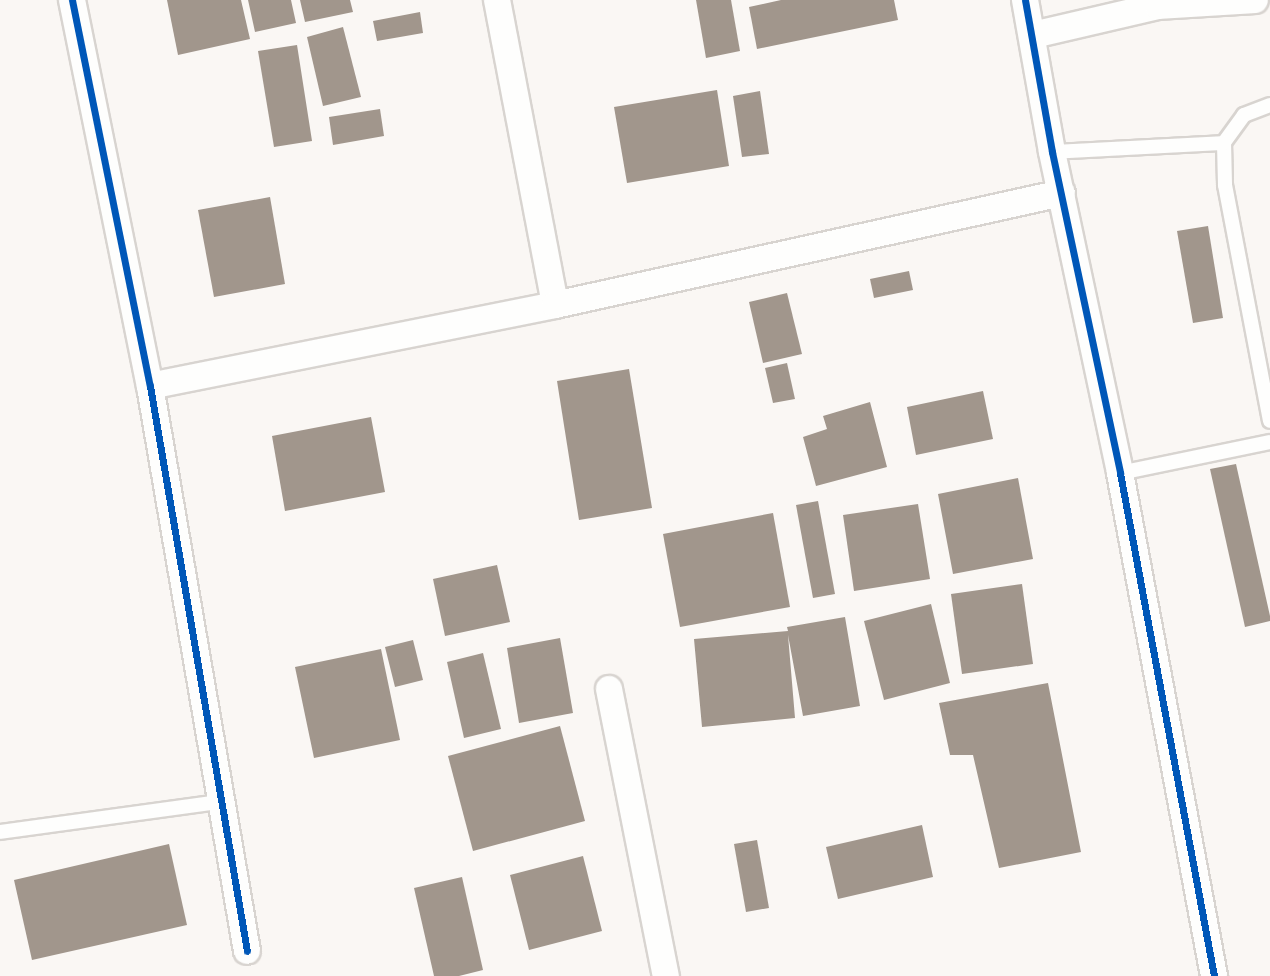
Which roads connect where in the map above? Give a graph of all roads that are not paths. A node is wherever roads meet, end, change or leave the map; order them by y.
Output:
1 (72, 0) edge
2 (497, 0) edge
3 (1025, 0) edge
4 (1255, 0) edge
5 (1033, 35) junction
6 (1270, 105) edge
7 (1224, 143) junction
8 (1052, 152) junction
9 (1062, 193) junction
10 (555, 304) junction
11 (150, 386) junction
12 (1270, 421) edge
13 (1270, 442) edge
14 (1120, 473) junction
15 (609, 689) dead end
16 (220, 802) junction
17 (0, 832) edge
18 (247, 951) dead end
19 (666, 976) edge
20 (1214, 976) edge

1 - 11 street
2 - 10 street
3 - 5 street
4 - 5 street
5 - 8 street
6 - 7 lane
7 - 8 lane
7 - 12 lane
8 - 9 street
9 - 10 street
9 - 14 street
10 - 11 street
11 - 16 street
13 - 14 lane
14 - 20 street
15 - 19 street
16 - 17 lane
16 - 18 street

